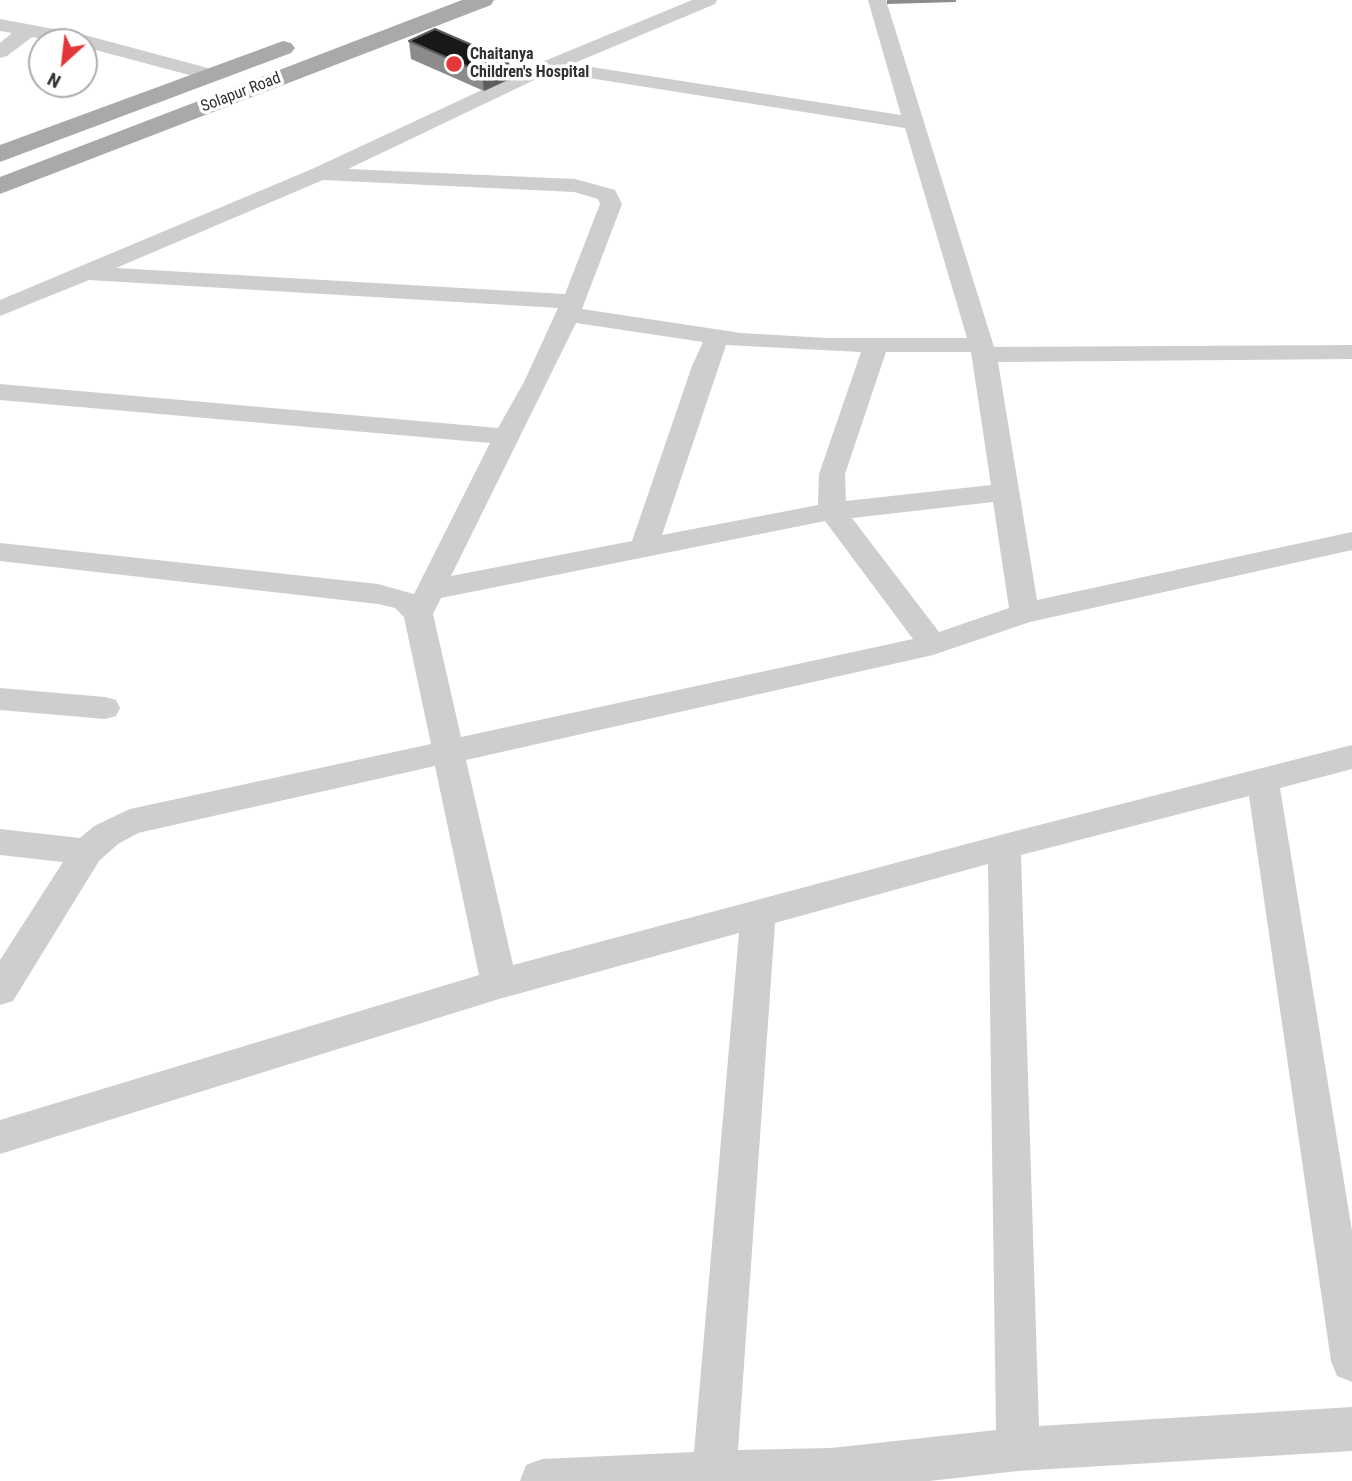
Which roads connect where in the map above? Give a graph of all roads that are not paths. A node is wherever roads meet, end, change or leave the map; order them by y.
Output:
1 (483, 0) edge
2 (708, 0) edge
3 (877, 0) edge
4 (0, 25) edge
5 (28, 30) joint
6 (299, 42) dead end
7 (98, 45) edge
8 (0, 52) edge
9 (549, 66) junction
10 (212, 75) junction
11 (913, 123) junction
12 (0, 155) edge
13 (320, 174) junction
14 (0, 186) edge
15 (85, 273) junction
16 (569, 308) junction
17 (0, 309) edge
18 (717, 337) junction
19 (875, 345) junction
20 (983, 350) junction
21 (1352, 352) edge
22 (0, 392) edge
23 (506, 437) junction
24 (1007, 492) junction
25 (832, 511) junction
26 (1352, 541) edge
27 (644, 548) junction
28 (0, 552) edge
29 (424, 602) junction
30 (1024, 613) junction
31 (933, 645) junction
32 (0, 699) edge
33 (105, 708) dead end
34 (449, 752) junction
35 (1352, 757) edge
36 (1263, 782) junction
37 (0, 842) edge
38 (1004, 847) junction
39 (87, 852) junction
40 (758, 915) junction
41 (499, 984) junction
42 (0, 990) edge
43 (0, 1137) edge
44 (1352, 1361) edge
45 (1352, 1429) edge
46 (1018, 1449) junction
47 (714, 1473) junction
48 (832, 1475) edge
49 (585, 1480) edge
50 (542, 1481) edge

1 - 14 main road, Solapur Road
2 - 9 street
3 - 11 street
4 - 5 street
5 - 8 street
6 - 10 main road, Solapur Road
7 - 10 street
9 - 11 street
9 - 13 street
10 - 12 main road, Solapur Road
11 - 20 street
13 - 15 street
13 - 16 street
15 - 16 street
15 - 17 street
16 - 18 street
16 - 23 street
18 - 19 street
18 - 27 street
19 - 20 street
19 - 25 street
20 - 21 street
20 - 24 street
22 - 23 street
23 - 29 street
24 - 25 street
24 - 30 street
25 - 27 street
25 - 31 street
26 - 30 street
27 - 29 street
28 - 29 street
29 - 34 street
30 - 31 street
31 - 34 street
32 - 33 street
34 - 39 street
34 - 41 street
35 - 36 street
36 - 38 street
36 - 44 street
37 - 39 street
38 - 40 street
38 - 46 street
39 - 42 street
40 - 41 street
40 - 47 street
41 - 43 street
45 - 46 street
46 - 48 street
47 - 48 street
47 - 49 street
49 - 50 street

